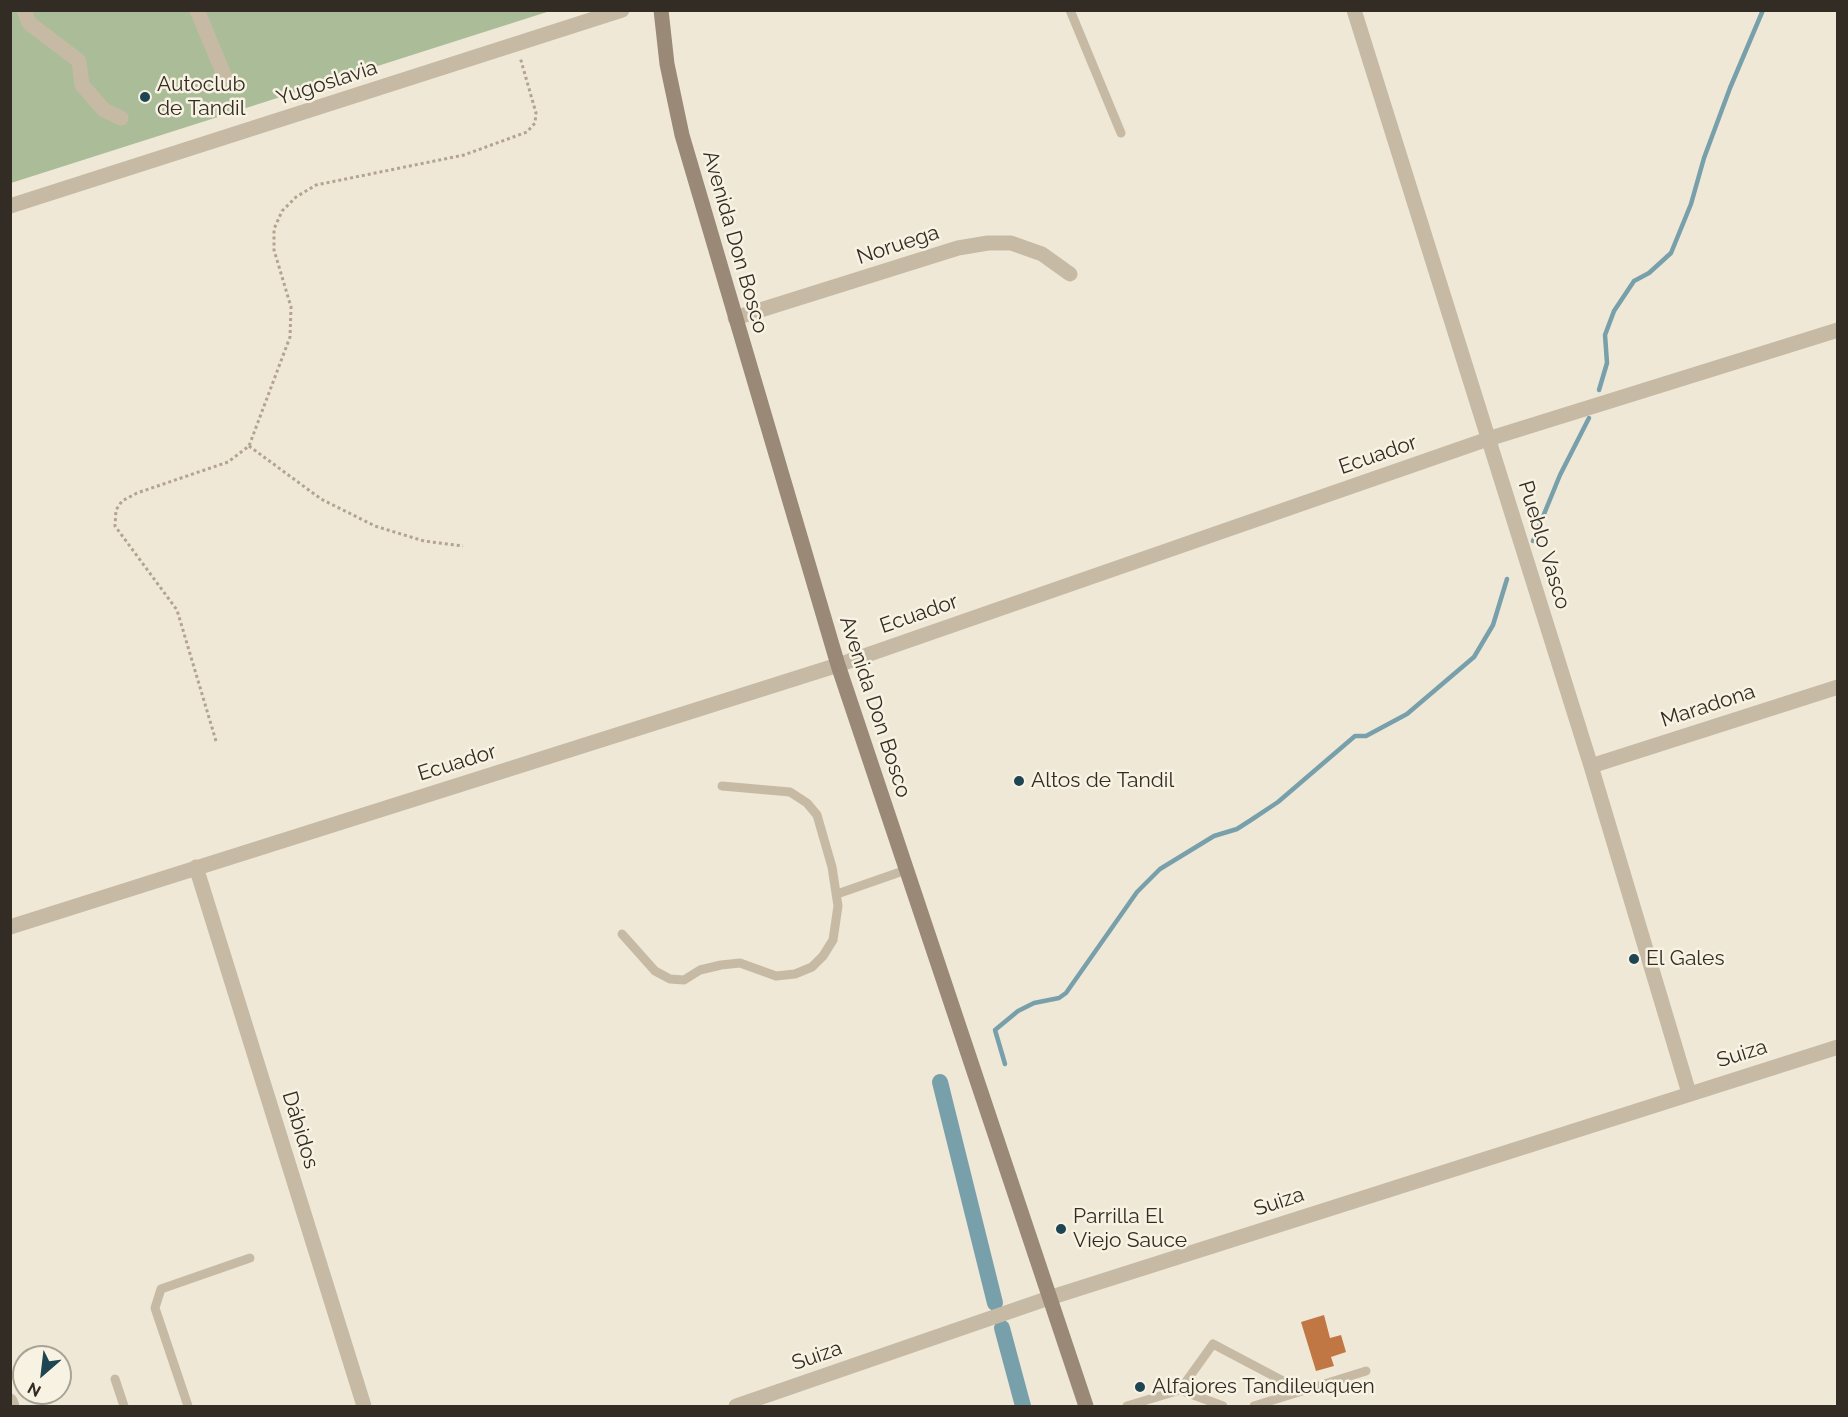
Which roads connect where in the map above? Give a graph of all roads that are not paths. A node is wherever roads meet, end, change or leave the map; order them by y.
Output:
1 (24, 10) edge
2 (197, 10) edge
3 (622, 10) edge
4 (661, 10) edge
5 (1070, 10) edge
6 (1354, 10) edge
7 (225, 77) dead end
8 (121, 118) dead end
9 (1121, 133) dead end
10 (10, 206) edge
11 (1070, 274) dead end
12 (735, 318) junction
13 (1838, 330) edge
14 (1488, 439) junction
15 (838, 665) junction
16 (1838, 687) edge
17 (1591, 766) junction
18 (722, 786) dead end
19 (196, 867) junction
20 (906, 870) junction
21 (837, 894) junction
22 (10, 927) edge
23 (622, 934) dead end
24 (1838, 1047) edge
25 (1689, 1093) junction
26 (250, 1258) dead end
27 (1049, 1298) junction
28 (1366, 1371) dead end
29 (115, 1379) dead end
30 (1180, 1390) junction
31 (1302, 1391) junction
32 (10, 1401) edge
33 (12, 1407) edge
34 (124, 1407) edge
35 (188, 1407) edge
36 (364, 1407) edge
37 (736, 1407) edge
38 (1086, 1407) edge
39 (1127, 1407) edge
40 (1222, 1407) edge
41 (1254, 1407) edge

1 - 8 street
2 - 7 street
3 - 10 street, Yugoslavia
4 - 12 main road, Avenida Don Bosco
5 - 9 lane
6 - 14 street, Pueblo Vasco
11 - 12 street, Noruega
12 - 15 main road, Avenida Don Bosco
13 - 14 street, Ecuador
14 - 15 street, Ecuador
14 - 17 street, Pueblo Vasco
15 - 19 street, Ecuador
15 - 20 main road, Avenida Don Bosco
16 - 17 street, Maradona
17 - 25 street, Pueblo Vasco
18 - 21 lane
19 - 22 street, Ecuador
19 - 36 street, Dábidos
20 - 21 lane
20 - 27 main road, Avenida Don Bosco
21 - 23 lane
24 - 25 street, Suiza
25 - 27 street, Suiza
26 - 35 lane
27 - 37 street, Suiza
27 - 38 main road, Avenida Don Bosco
28 - 31 lane
29 - 34 lane
30 - 31 lane
30 - 39 lane
30 - 40 lane
31 - 41 lane
32 - 33 street

